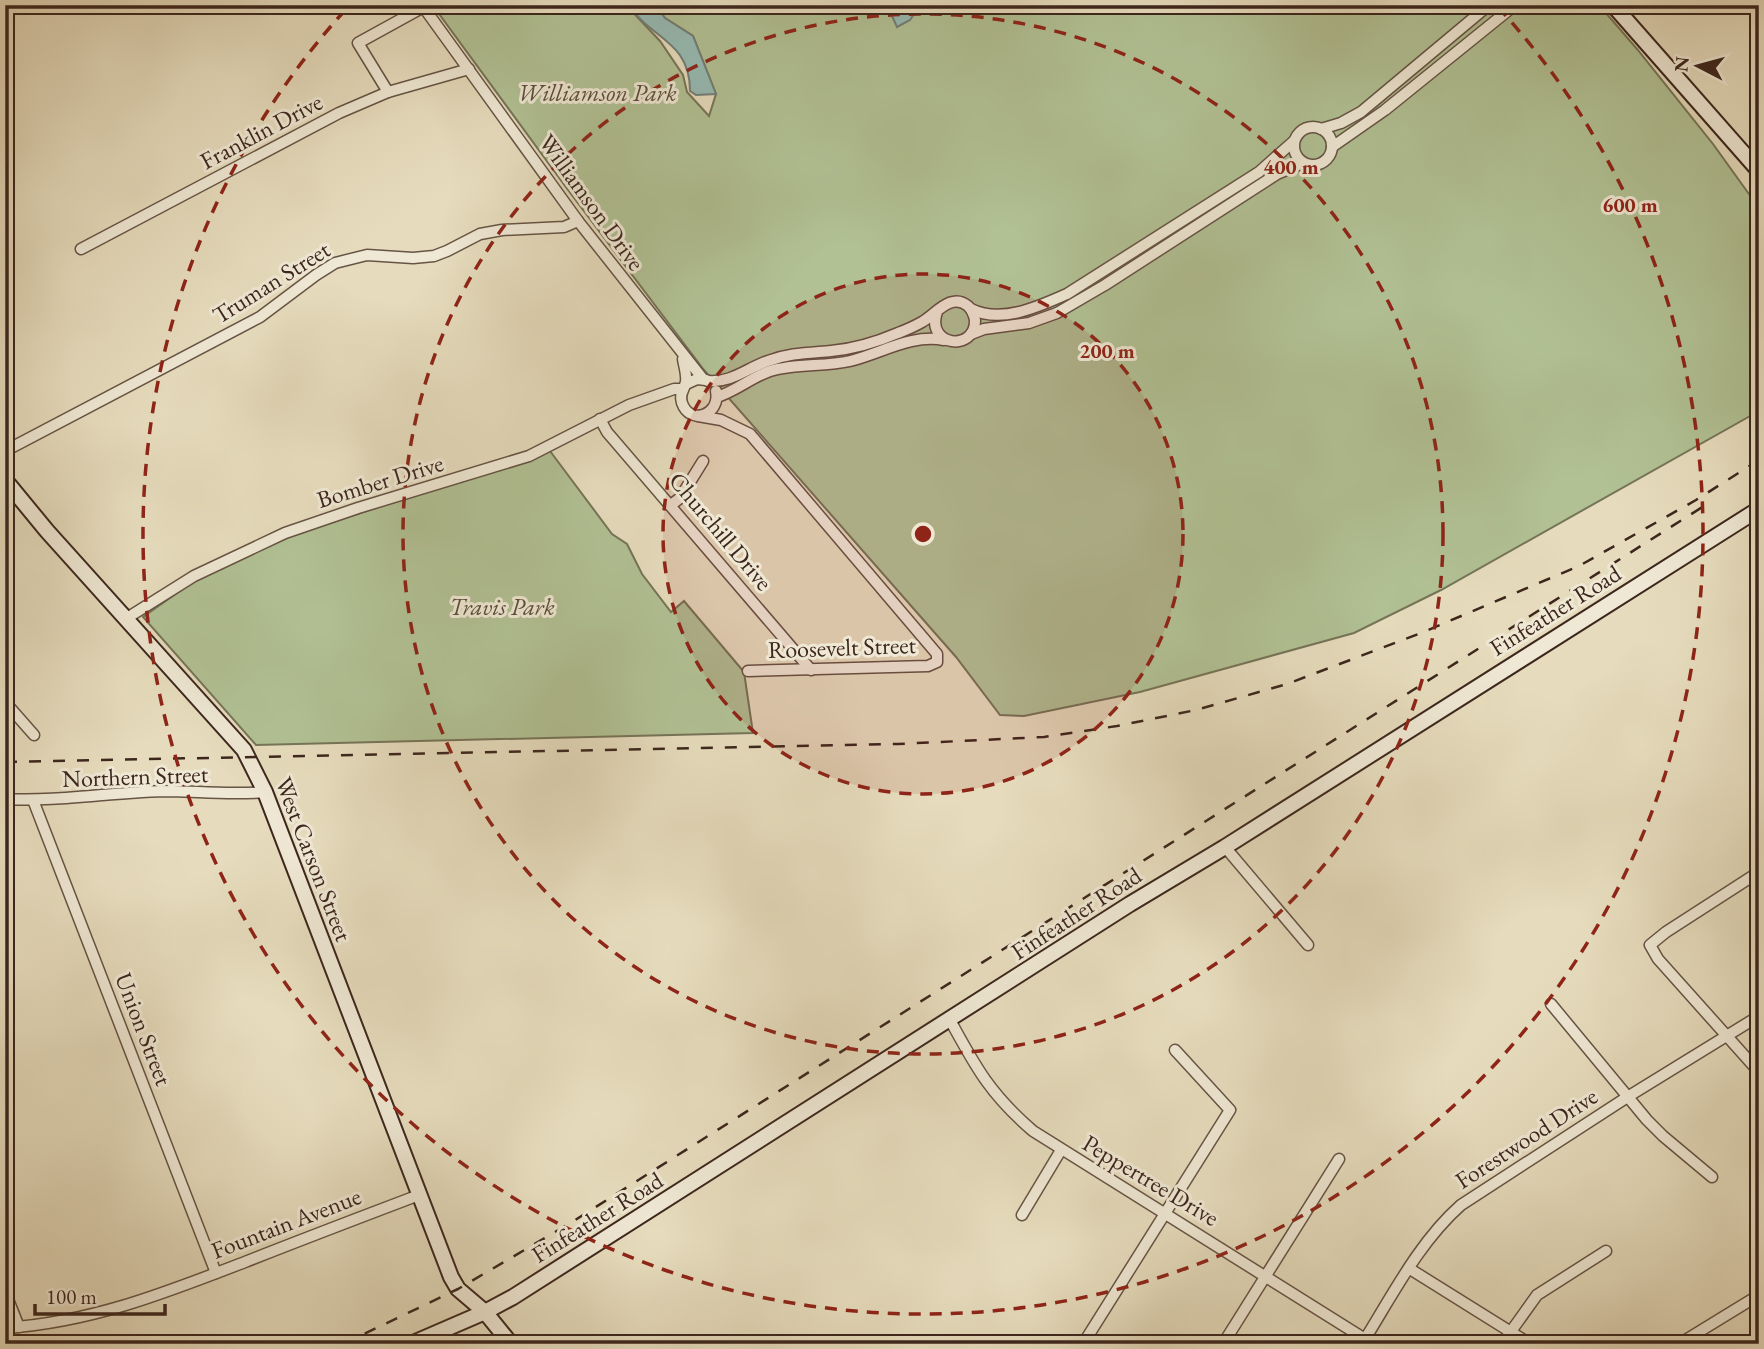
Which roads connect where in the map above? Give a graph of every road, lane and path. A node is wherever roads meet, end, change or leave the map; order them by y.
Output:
1 (1489, 5) edge
2 (1516, 5) edge
3 (1613, 5) edge
4 (1753, 5) edge
5 (424, 6) edge
6 (1759, 12) edge
7 (469, 69) junction
8 (388, 92) junction
9 (1321, 129) junction
10 (1294, 141) junction
11 (1332, 147) junction
12 (1303, 163) junction
13 (1759, 171) edge
14 (578, 222) junction
15 (81, 250) dead end
16 (971, 309) junction
17 (937, 312) junction
18 (971, 334) junction
19 (946, 340) junction
20 (682, 355) junction
21 (706, 380) junction
22 (684, 387) junction
23 (651, 397) junction
24 (717, 400) junction
25 (683, 407) junction
26 (698, 416) junction
27 (600, 419) junction
28 (732, 424) junction
29 (5, 451) edge
30 (703, 461) dead end
31 (5, 480) edge
32 (671, 505) junction
33 (1759, 509) edge
34 (127, 618) junction
35 (811, 670) junction
36 (748, 671) dead end
37 (5, 702) edge
38 (34, 735) dead end
39 (265, 792) junction
40 (5, 799) edge
41 (33, 800) junction
42 (1225, 847) junction
43 (1759, 872) edge
44 (1308, 945) dead end
45 (1551, 1004) dead end
46 (1759, 1016) edge
47 (950, 1020) junction
48 (1727, 1036) junction
49 (1175, 1050) dead end
50 (1759, 1072) edge
51 (1629, 1096) junction
52 (1061, 1150) junction
53 (1339, 1159) dead end
54 (1712, 1177) dead end
55 (419, 1195) junction
56 (1164, 1213) junction
57 (1022, 1215) dead end
58 (1606, 1251) dead end
59 (1410, 1269) junction
60 (216, 1273) junction
61 (1266, 1276) junction
62 (5, 1292) edge
63 (1759, 1295) edge
64 (485, 1312) junction
65 (19, 1327) junction
66 (5, 1328) edge
67 (1510, 1331) junction
68 (1364, 1341) edge
69 (1684, 1341) dead end
70 (411, 1344) edge
71 (511, 1344) edge
72 (1083, 1344) edge
73 (1223, 1344) edge
74 (1502, 1344) edge
75 (1530, 1344) edge

1 - 9 street
2 - 11 street
3 - 13 street
4 - 6 street
5 - 7 street, Williamson Drive
5 - 8 street
7 - 8 street, Franklin Drive
7 - 14 street, Williamson Drive
8 - 15 street, Franklin Drive
9 - 10 street
9 - 11 street
10 - 12 street
10 - 16 street
11 - 12 street
12 - 18 street
14 - 20 street, Williamson Drive
14 - 29 street, Truman Street
16 - 17 street
16 - 18 street
17 - 19 street
17 - 21 street
18 - 19 street
19 - 24 street
20 - 21 street, Williamson Drive
20 - 22 street
21 - 22 street
21 - 24 street
22 - 23 street, Bomber Drive
22 - 25 street
23 - 25 street
23 - 27 street, Bomber Drive
24 - 26 street
24 - 28 street
25 - 26 street
26 - 28 street
27 - 32 street, Churchill Drive
27 - 34 street, Bomber Drive
28 - 35 street, Roosevelt Street
30 - 32 street
31 - 34 street, West Carson Street
32 - 35 street, Churchill Drive
33 - 42 street, Finfeather Road
34 - 39 street, West Carson Street
35 - 36 street, Roosevelt Street
37 - 38 street
39 - 41 street, Northern Street
39 - 55 street, West Carson Street
40 - 41 street, Northern Street
41 - 60 street, Union Street
42 - 44 street
42 - 47 street, Finfeather Road
43 - 48 street
45 - 51 street
46 - 48 street, Forestwood Drive
47 - 52 street, Peppertree Drive
47 - 64 street, Finfeather Road
48 - 50 street
48 - 51 street, Forestwood Drive
49 - 56 street
51 - 54 street
51 - 59 street, Forestwood Drive
52 - 56 street, Peppertree Drive
52 - 57 street
53 - 61 street
55 - 60 street, Fountain Avenue
55 - 64 street, West Carson Street
56 - 61 street, Peppertree Drive
56 - 72 street
58 - 67 street
59 - 67 street
59 - 68 street, Forestwood Drive
60 - 65 street, Fountain Avenue
61 - 68 street, Peppertree Drive
61 - 73 street
62 - 65 street
63 - 69 street
64 - 70 street, Finfeather Road
64 - 71 street, West Carson Street
65 - 66 street, Fountain Avenue
67 - 74 street
67 - 75 street

